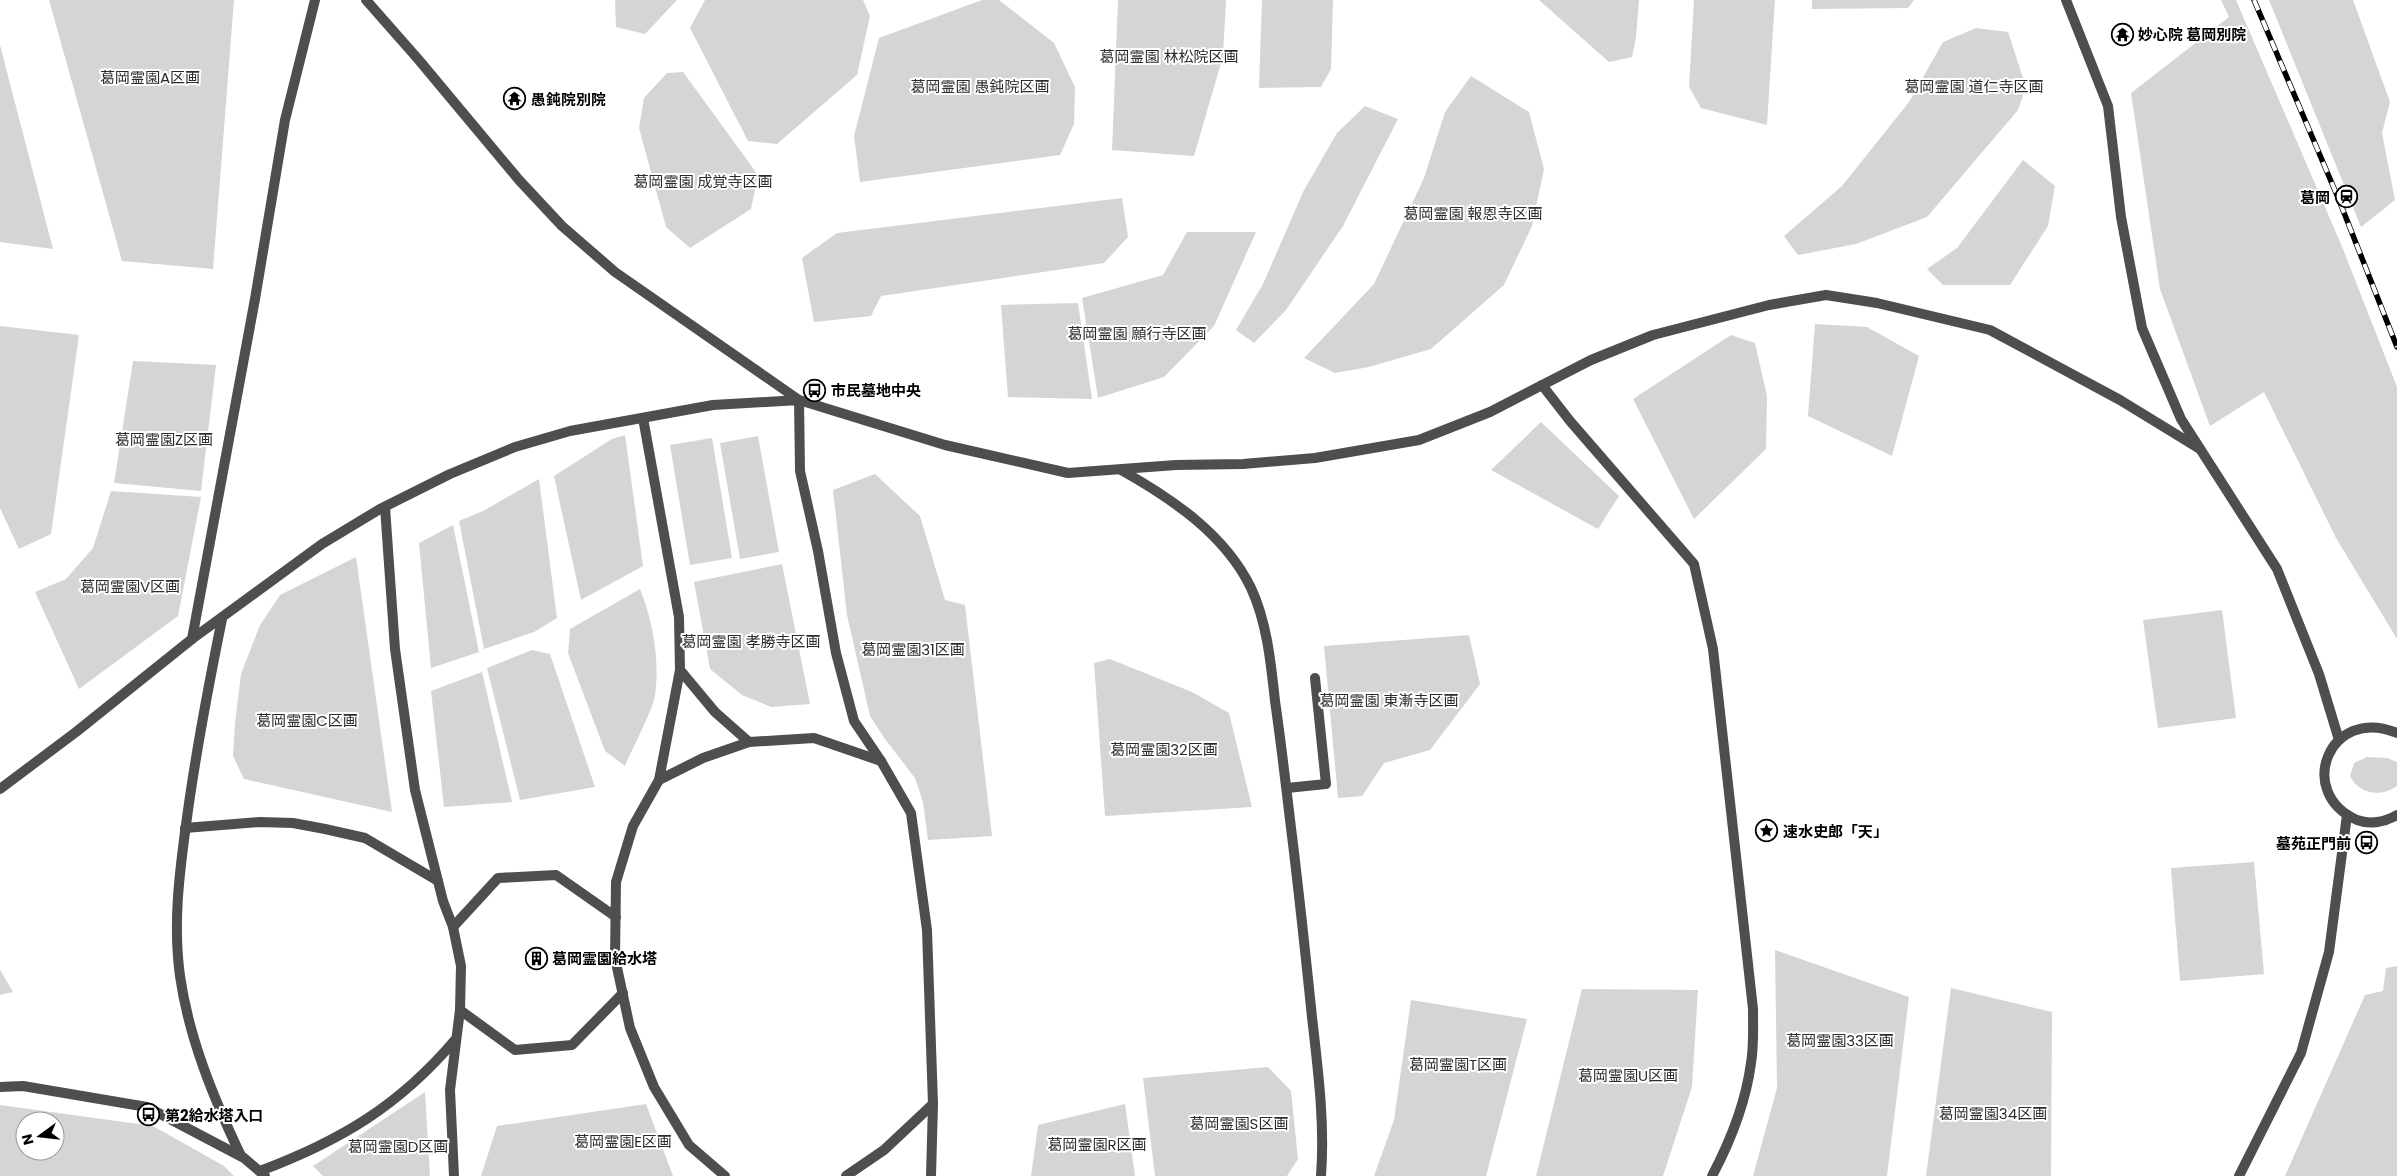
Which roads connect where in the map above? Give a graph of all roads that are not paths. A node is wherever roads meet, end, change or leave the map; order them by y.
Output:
1 (315, 0) edge
2 (366, 0) edge
3 (2066, 0) edge
4 (1542, 385) junction
5 (799, 400) junction
6 (644, 418) junction
7 (2200, 449) junction
8 (1120, 470) junction
9 (385, 507) junction
10 (222, 619) junction
11 (192, 639) junction
12 (680, 670) junction
13 (1315, 678) dead end
14 (2397, 733) edge
15 (2339, 740) junction
16 (750, 742) junction
17 (882, 760) junction
18 (660, 780) junction
19 (1287, 788) junction
20 (0, 789) edge
21 (2347, 815) junction
22 (2397, 815) edge
23 (185, 828) junction
24 (438, 881) junction
25 (616, 917) junction
26 (453, 928) junction
27 (623, 992) junction
28 (460, 1010) junction
29 (455, 1040) junction
30 (0, 1087) edge
31 (933, 1104) junction
32 (241, 1156) junction
33 (714, 1171) edge
34 (263, 1174) edge
35 (454, 1176) edge
36 (725, 1176) edge
37 (846, 1176) edge
38 (931, 1176) edge
39 (1321, 1176) edge
40 (1712, 1176) edge
41 (2239, 1176) edge

1 - 11 street
2 - 5 street
3 - 7 street
4 - 7 street
4 - 8 street
4 - 40 street
5 - 6 street
5 - 8 street
5 - 17 street
6 - 9 street
6 - 12 street
7 - 15 street
8 - 19 street
9 - 10 street
9 - 24 street
10 - 11 street
10 - 23 street
11 - 20 street
12 - 16 street
12 - 18 street
13 - 19 street
14 - 15 street
15 - 21 street
16 - 17 street
16 - 18 street
17 - 31 street
18 - 25 street
19 - 39 street
21 - 22 street
21 - 41 street
23 - 24 street
23 - 32 street
24 - 26 street
25 - 26 street
25 - 27 street
26 - 28 street
27 - 28 street
27 - 33 street
28 - 29 street
29 - 34 street
29 - 35 street
30 - 32 street
31 - 37 street
31 - 38 street
32 - 34 street
33 - 36 street

